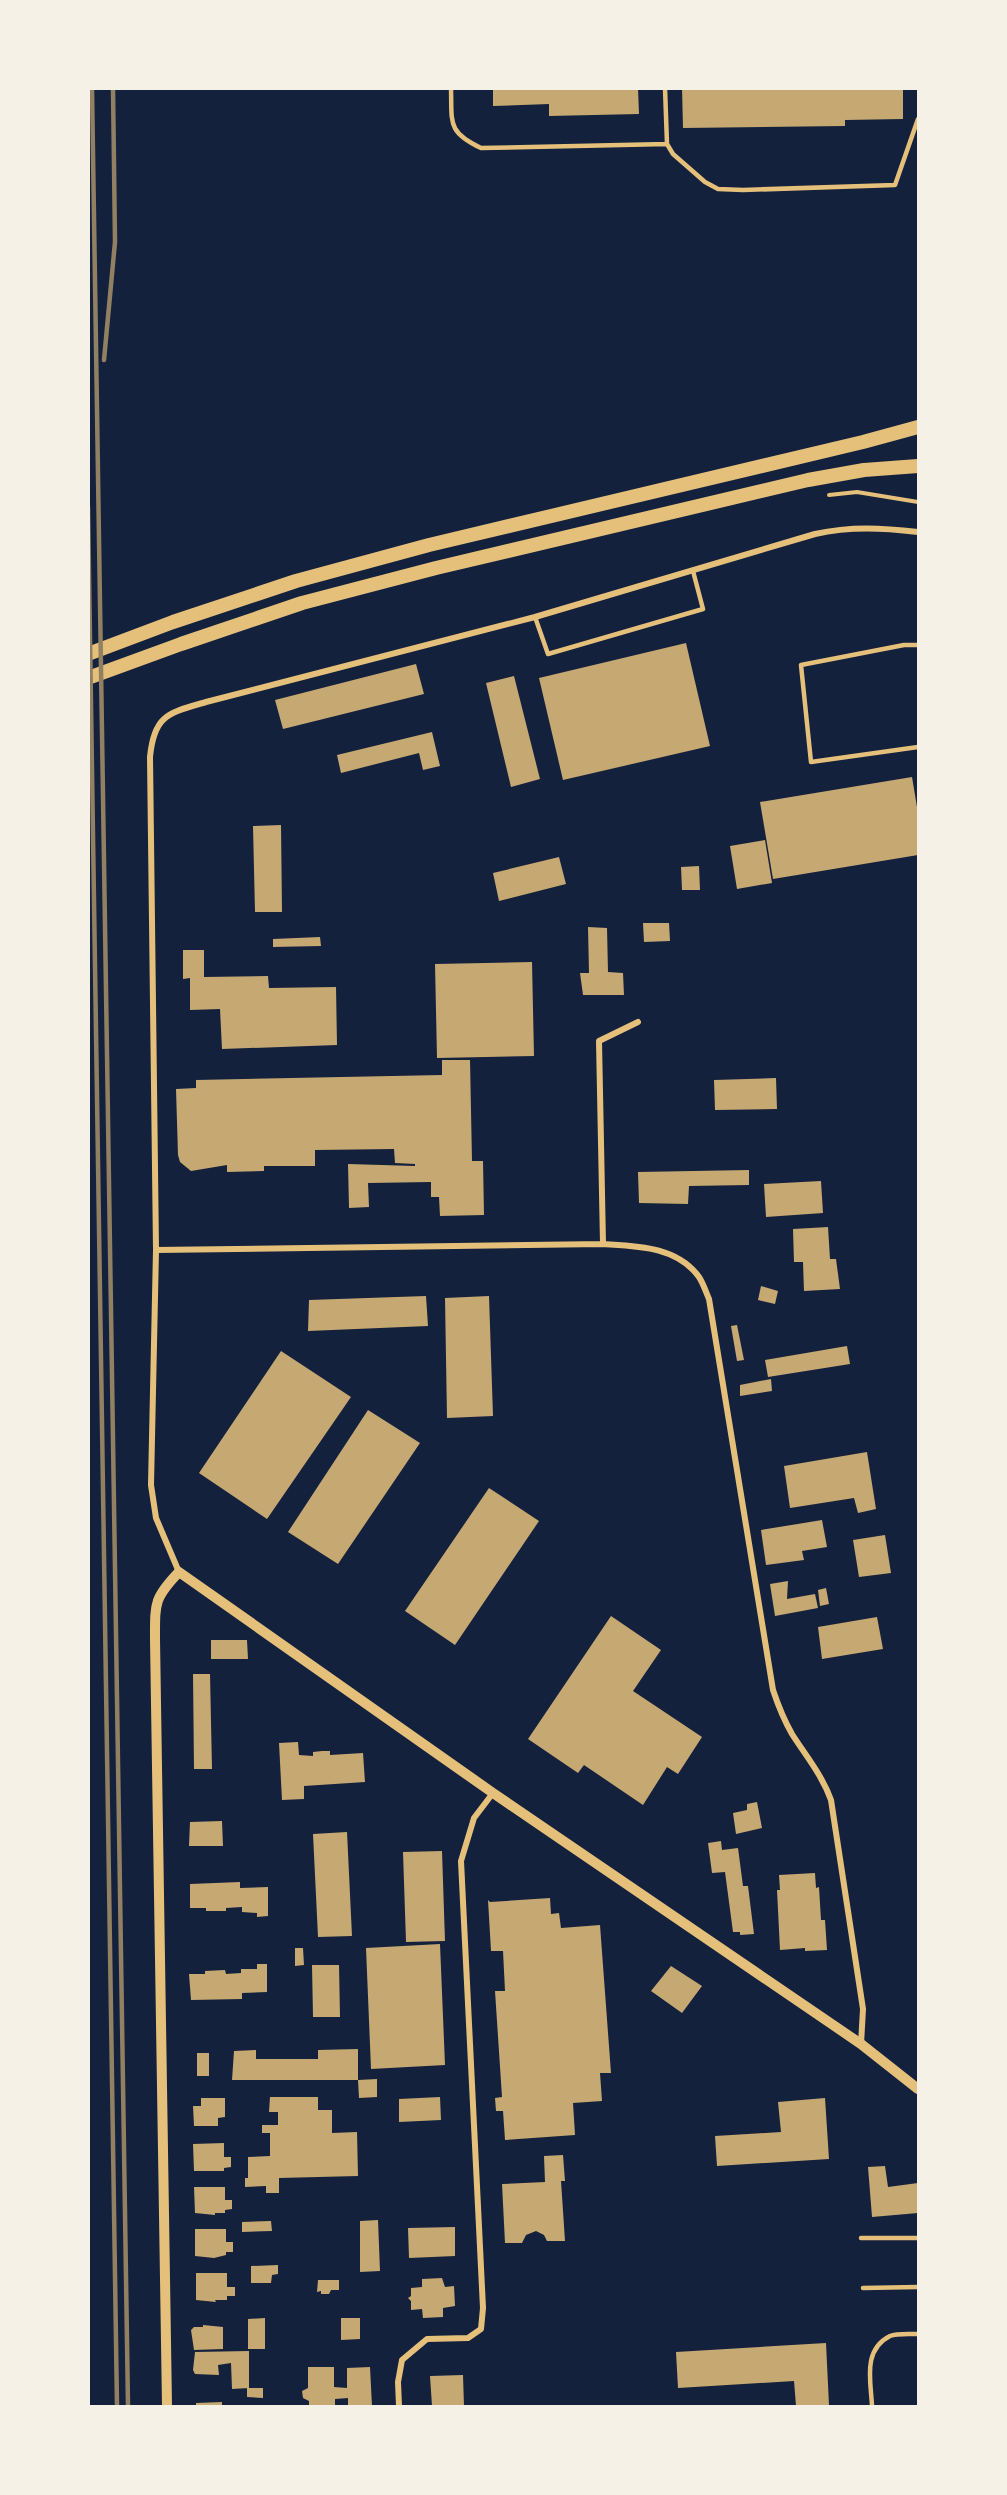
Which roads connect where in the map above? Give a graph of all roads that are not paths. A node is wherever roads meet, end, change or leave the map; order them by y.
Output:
1 (451, 88) edge
2 (665, 88) edge
3 (918, 119) edge
4 (668, 144) junction
5 (918, 427) edge
6 (918, 466) edge
7 (918, 531) edge
8 (693, 571) junction
9 (535, 617) junction
10 (918, 645) edge
11 (88, 654) edge
12 (88, 678) edge
13 (918, 747) edge
14 (638, 1022) dead end
15 (603, 1244) junction
16 (156, 1250) junction
17 (179, 1572) junction
18 (493, 1793) junction
19 (861, 2044) junction
20 (918, 2089) edge
21 (861, 2238) dead end
22 (918, 2238) edge
23 (918, 2287) edge
24 (863, 2288) dead end
25 (918, 2334) edge
26 (167, 2406) edge
27 (399, 2406) edge
28 (872, 2406) edge

1 - 4 lane
2 - 4 lane
3 - 4 lane
5 - 11 main road
6 - 12 main road
7 - 8 street
8 - 9 street
8 - 9 lane
9 - 16 street
10 - 13 lane
14 - 15 street
15 - 16 street
15 - 19 street
16 - 17 street
17 - 18 street
17 - 26 street
18 - 19 street
18 - 27 street
19 - 20 street
21 - 22 lane
23 - 24 lane
25 - 28 lane

